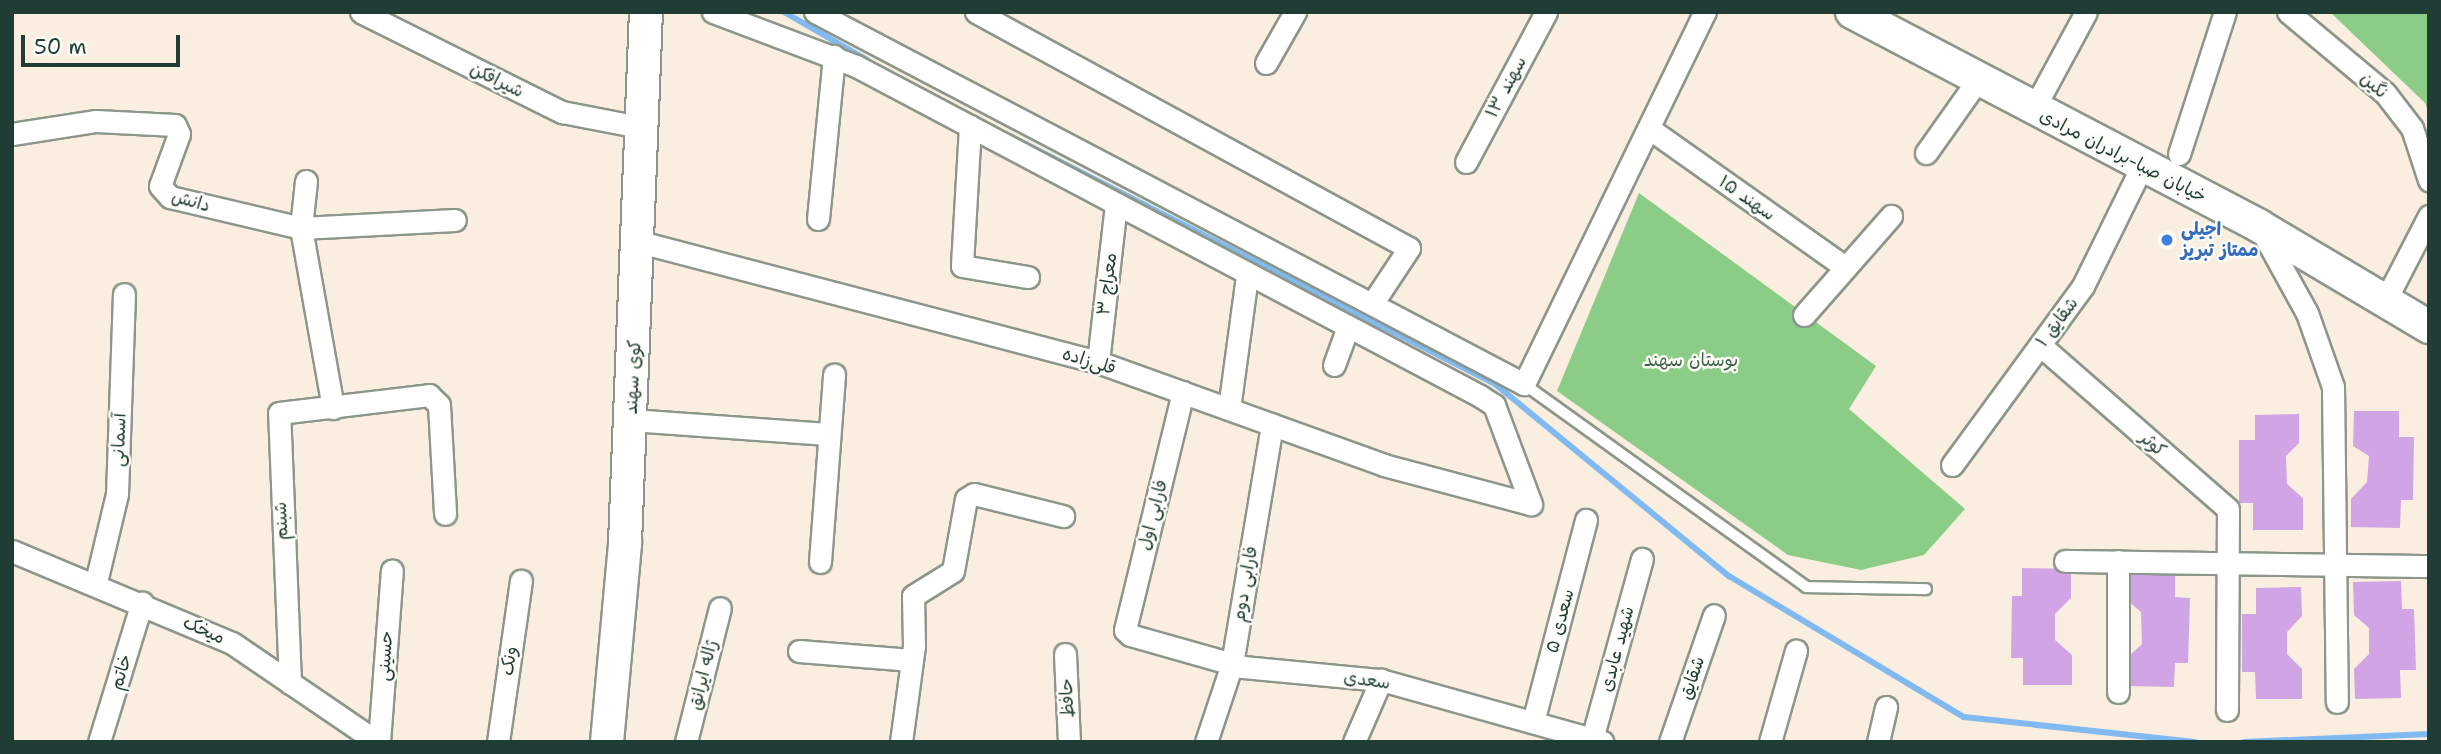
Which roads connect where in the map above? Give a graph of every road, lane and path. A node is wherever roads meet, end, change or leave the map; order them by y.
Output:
1 (361, 12) edge
2 (646, 12) edge
3 (713, 12) edge
4 (815, 12) edge
5 (976, 12) edge
6 (1295, 12) edge
7 (1546, 12) edge
8 (1705, 12) edge
9 (1852, 12) edge
10 (2086, 12) edge
11 (2225, 12) edge
12 (2288, 12) edge
13 (1883, 20) edge
14 (834, 56) junction
15 (1266, 63) dead end
16 (1977, 81) junction
17 (2033, 110) junction
18 (970, 126) junction
19 (640, 127) junction
20 (1650, 129) junction
21 (12, 134) edge
22 (1926, 152) dead end
23 (2179, 154) dead end
24 (1466, 162) dead end
25 (2142, 166) junction
26 (2429, 180) edge
27 (306, 181) dead end
28 (1116, 205) junction
29 (1891, 216) dead end
30 (2429, 216) edge
31 (817, 219) dead end
32 (455, 220) dead end
33 (2259, 226) junction
34 (301, 228) junction
35 (640, 242) junction
36 (1845, 267) junction
37 (1247, 275) junction
38 (1028, 277) dead end
39 (124, 295) dead end
40 (2385, 301) junction
41 (1372, 304) junction
42 (1804, 315) dead end
43 (2429, 327) edge
44 (1347, 329) junction
45 (2040, 345) junction
46 (1098, 362) junction
47 (1334, 365) dead end
48 (834, 375) dead end
49 (1524, 384) junction
50 (1183, 392) junction
51 (333, 408) junction
52 (1229, 409) junction
53 (631, 420) junction
54 (1272, 424) junction
55 (828, 435) junction
56 (1952, 465) dead end
57 (445, 514) dead end
58 (1062, 516) dead end
59 (1587, 520) dead end
60 (12, 551) edge
61 (1642, 559) dead end
62 (2065, 561) dead end
63 (2118, 561) junction
64 (2226, 561) junction
65 (2335, 561) junction
66 (820, 562) dead end
67 (2429, 566) edge
68 (391, 570) dead end
69 (521, 581) dead end
70 (96, 582) junction
71 (1926, 589) dead end
72 (142, 602) junction
73 (720, 608) dead end
74 (1714, 615) dead end
75 (1129, 635) joint
76 (799, 651) dead end
77 (1796, 651) dead end
78 (1065, 654) dead end
79 (912, 660) junction
80 (1232, 664) junction
81 (1381, 680) junction
82 (290, 683) junction
83 (2118, 692) dead end
84 (2337, 702) dead end
85 (1886, 708) dead end
86 (2227, 710) dead end
87 (1533, 722) junction
88 (1598, 740) edge
89 (99, 742) edge
90 (378, 742) edge
91 (498, 742) edge
92 (607, 742) edge
93 (686, 742) edge
94 (901, 742) edge
95 (1069, 742) edge
96 (1206, 742) edge
97 (1354, 742) edge
98 (1670, 742) edge
99 (1770, 742) edge
100 (1878, 742) edge

1 - 19 street, شیر‌افکن
2 - 19 main road, کوی سهند
3 - 14 street
4 - 41 street
5 - 41 street
6 - 15 street
7 - 24 street, سهند ۱۳
8 - 20 street
9 - 13 main road, خیابان صبا-برادران مرادی
10 - 17 street
11 - 23 street
12 - 26 street, نگین
13 - 16 main road, خیابان صبا-برادران مرادی
14 - 18 street
14 - 31 street
16 - 17 main road, خیابان صبا-برادران مرادی
16 - 22 street
17 - 25 main road, خیابان صبا-برادران مرادی
18 - 28 street
18 - 38 street
19 - 35 main road, کوی سهند
20 - 36 street, سهند ۱۵
20 - 49 street
21 - 34 street, دانش
25 - 33 main road, خیابان صبا-برادران مرادی
25 - 45 street, شقایق ۱
27 - 34 street
28 - 37 street
28 - 46 street, معراج ۳
29 - 36 street
30 - 40 street
32 - 34 street, دانش
33 - 40 main road, خیابان صبا-برادران مرادی
33 - 65 street
34 - 51 street
35 - 46 street, قلی‌زاده
35 - 53 main road, کوی سهند
36 - 42 street
37 - 44 street
37 - 52 street
39 - 70 street, آسمانی
40 - 43 main road, خیابان صبا-برادران مرادی
41 - 49 street
44 - 47 street
44 - 54 street, قلی‌زاده
45 - 56 street, شقایق ۱
45 - 64 street, کوثر
46 - 50 street, قلی‌زاده
48 - 55 street
49 - 71 lane
50 - 52 street, قلی‌زاده
50 - 75 street, فارابی اول
51 - 57 street, شبنم
51 - 82 street, شبنم
52 - 54 street, قلی‌زاده
53 - 55 street
53 - 92 main road, کوی سهند
54 - 80 street, فارابی دوم
55 - 66 street
58 - 79 street
59 - 87 street, سعدی ۵
60 - 70 street, میخک
61 - 88 street, شهید عابدی
62 - 63 street
63 - 64 street
63 - 83 street
64 - 65 street
64 - 86 street
65 - 67 street
65 - 84 street
68 - 90 street, حسینی
69 - 91 street, ونک
70 - 72 street, میخک
72 - 82 street, میخک
72 - 89 street, خاتم
73 - 93 street, ژاله ایرانق
74 - 98 street, شقایق
75 - 80 street, سعدی
76 - 79 street
77 - 99 street
78 - 95 street, حافظ
79 - 94 street
80 - 81 street, سعدی
80 - 96 street, فارابی دوم
81 - 87 street, سعدی
81 - 97 street
82 - 90 street, میخک
85 - 100 street
87 - 88 street, سعدی

